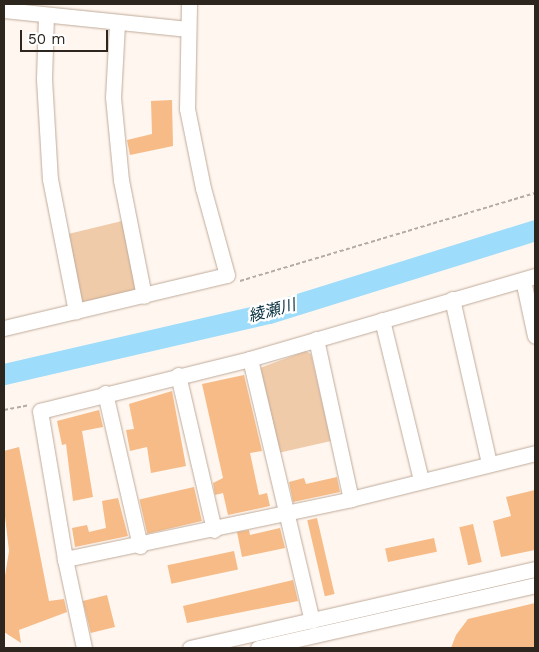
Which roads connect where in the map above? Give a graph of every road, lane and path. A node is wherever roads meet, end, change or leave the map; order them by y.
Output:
1 (189, 4) edge
2 (4, 10) edge
3 (46, 15) junction
4 (117, 24) junction
5 (188, 29) junction
6 (535, 193) edge
7 (529, 278) edge
8 (230, 284) dead end
9 (144, 296) junction
10 (452, 299) junction
11 (76, 311) junction
12 (382, 320) junction
13 (4, 328) edge
14 (535, 336) edge
15 (316, 339) junction
16 (250, 358) junction
17 (178, 375) junction
18 (105, 394) junction
19 (535, 453) edge
20 (489, 463) junction
21 (421, 480) junction
22 (351, 499) junction
23 (288, 513) junction
24 (214, 530) junction
25 (140, 546) junction
26 (65, 559) junction
27 (535, 569) edge
28 (535, 585) edge
29 (315, 635) edge
30 (84, 648) edge
31 (190, 648) edge
32 (258, 648) edge

1 - 5 street
2 - 3 street
3 - 4 street
3 - 11 street
4 - 5 street
4 - 9 street
5 - 9 street
6 - 8 path
7 - 10 street
7 - 14 street
9 - 11 street
10 - 12 street
10 - 20 street
11 - 13 street
12 - 15 street
12 - 21 street
15 - 16 street
15 - 22 street
16 - 17 street
16 - 23 street
17 - 18 street
17 - 24 street
18 - 25 street
18 - 26 street
19 - 20 street
20 - 21 street
21 - 22 street
22 - 23 street
23 - 24 street
23 - 29 street
24 - 25 street
25 - 26 street
26 - 30 street
27 - 29 street
28 - 29 street
29 - 31 street
29 - 32 street

